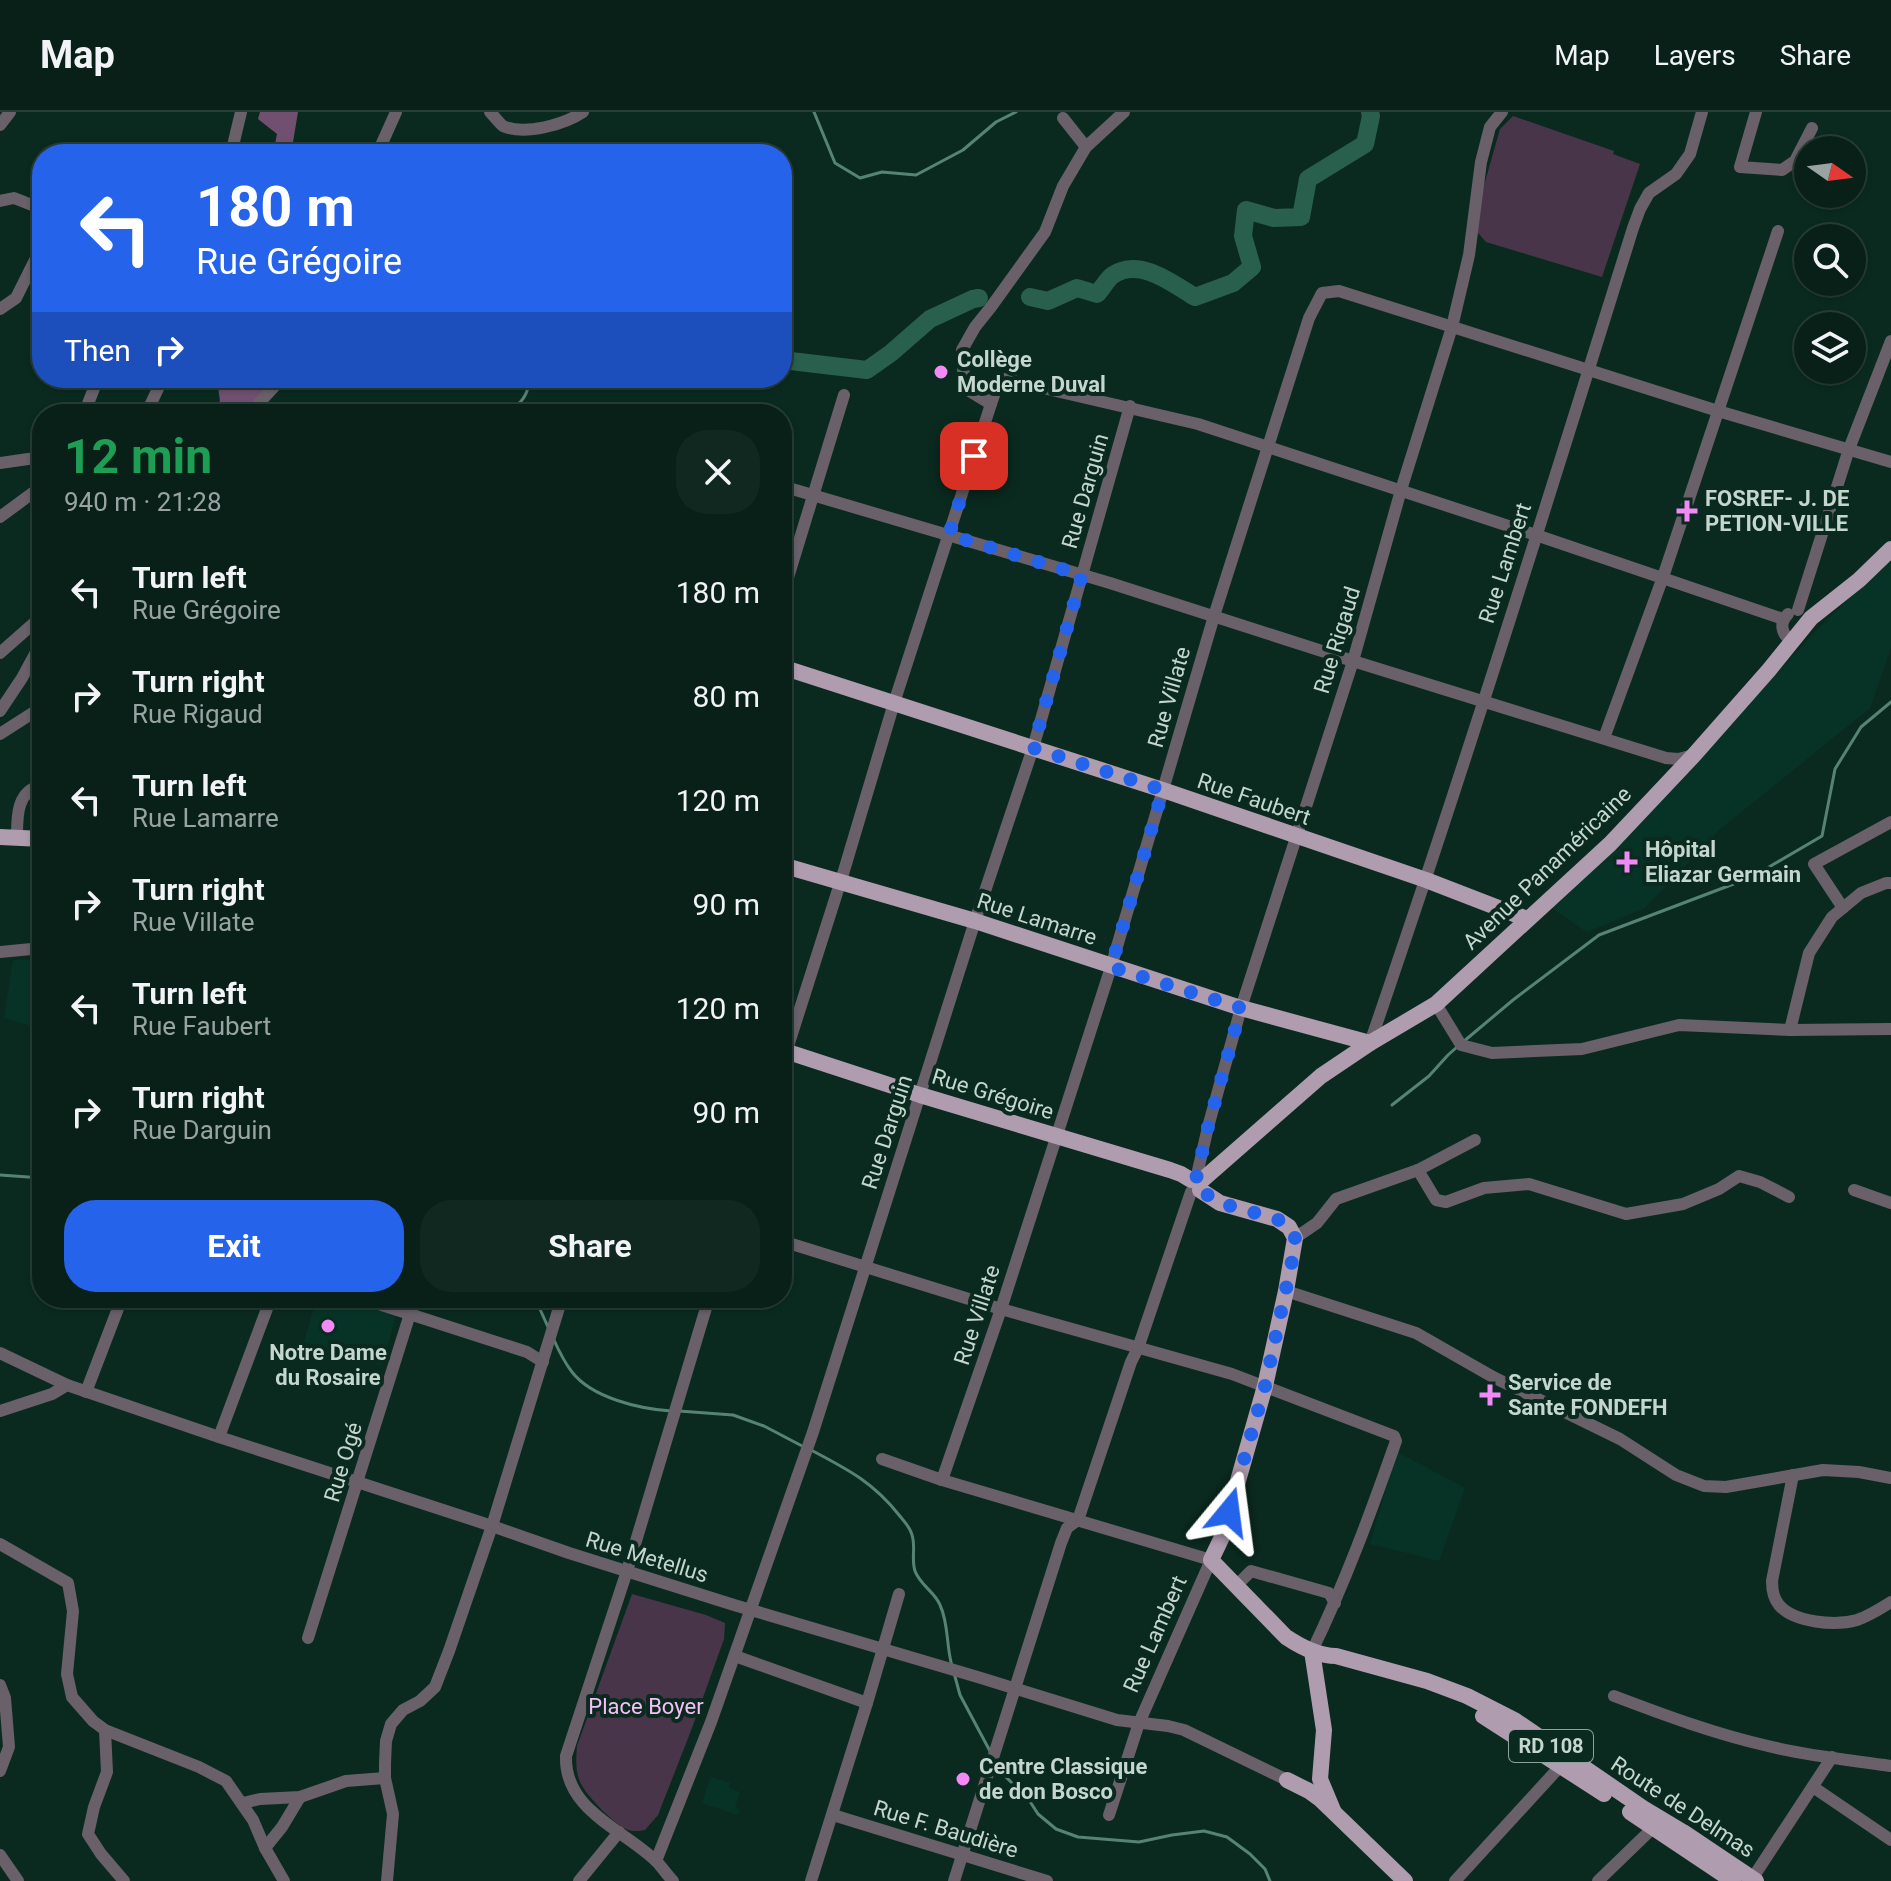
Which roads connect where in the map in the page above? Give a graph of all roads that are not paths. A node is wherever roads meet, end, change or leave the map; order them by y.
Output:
1 (10, 112) edge
2 (241, 112) edge
3 (396, 112) edge
4 (490, 112) edge
5 (583, 112) edge
6 (1124, 112) edge
7 (1502, 112) edge
8 (1702, 112) edge
9 (1756, 112) edge
10 (1063, 118) dead end
11 (0, 125) edge
12 (1812, 128) dead end
13 (233, 144) edge
14 (382, 144) edge
15 (1086, 147) junction
16 (0, 201) edge
17 (32, 205) edge
18 (1778, 231) dead end
19 (32, 266) edge
20 (0, 309) edge
21 (1452, 327) junction
22 (1891, 341) edge
23 (1589, 370) junction
24 (273, 388) edge
25 (844, 395) dead end
26 (258, 404) edge
27 (991, 404) junction
28 (1130, 406) junction
29 (1718, 411) junction
30 (1269, 446) junction
31 (1849, 449) junction
32 (32, 458) edge
33 (1891, 462) edge
34 (0, 463) edge
35 (792, 489) edge
36 (1401, 490) junction
37 (32, 493) edge
38 (813, 494) junction
39 (0, 517) edge
40 (949, 535) junction
41 (1536, 535) junction
42 (1891, 549) edge
43 (792, 564) edge
44 (1082, 575) junction
45 (1663, 577) junction
46 (1805, 614) junction
47 (1214, 616) junction
48 (1783, 619) junction
49 (32, 625) edge
50 (1792, 641) junction
51 (0, 653) edge
52 (32, 660) edge
53 (1353, 661) junction
54 (792, 670) edge
55 (1485, 701) junction
56 (894, 703) junction
57 (0, 711) edge
58 (32, 713) edge
59 (0, 734) edge
60 (1604, 738) junction
61 (1033, 748) junction
62 (1694, 755) junction
63 (32, 790) edge
64 (1163, 790) junction
65 (1891, 822) edge
66 (1297, 837) junction
67 (8, 838) edge
68 (32, 839) edge
69 (792, 868) edge
70 (1426, 880) junction
71 (840, 882) junction
72 (1891, 883) edge
73 (1843, 908) junction
74 (1527, 919) junction
75 (975, 921) junction
76 (32, 949) edge
77 (0, 952) edge
78 (1111, 967) junction
79 (1436, 1004) junction
80 (1241, 1008) junction
81 (792, 1029) edge
82 (1891, 1029) edge
83 (1790, 1030) junction
84 (1370, 1043) junction
85 (792, 1059) edge
86 (920, 1095) junction
87 (1055, 1136) junction
88 (1475, 1140) dead end
89 (1418, 1170) junction
90 (1196, 1185) junction
91 (1854, 1190) dead end
92 (1789, 1197) dead end
93 (1891, 1203) edge
94 (1295, 1238) junction
95 (792, 1244) edge
96 (866, 1267) junction
97 (1286, 1291) junction
98 (118, 1308) edge
99 (267, 1308) edge
100 (389, 1308) edge
101 (412, 1308) edge
102 (559, 1308) edge
103 (706, 1308) edge
104 (1001, 1309) junction
105 (410, 1315) junction
106 (1138, 1348) junction
107 (0, 1353) edge
108 (543, 1362) junction
109 (67, 1385) junction
110 (1265, 1386) junction
111 (86, 1392) junction
112 (0, 1411) edge
113 (219, 1437) junction
114 (882, 1459) dead end
115 (1793, 1475) junction
116 (1891, 1478) edge
117 (942, 1480) junction
118 (357, 1482) junction
119 (1078, 1520) junction
120 (492, 1526) junction
121 (0, 1544) edge
122 (1211, 1560) junction
123 (627, 1571) junction
124 (1236, 1586) junction
125 (899, 1594) dead end
126 (1891, 1602) edge
127 (1335, 1603) junction
128 (751, 1609) junction
129 (308, 1638) dead end
130 (883, 1650) junction
131 (1319, 1654) junction
132 (735, 1656) junction
133 (0, 1685) edge
134 (1015, 1689) junction
135 (1614, 1696) dead end
136 (867, 1703) junction
137 (1139, 1723) junction
138 (105, 1730) junction
139 (1832, 1757) junction
140 (1565, 1762) junction
141 (1891, 1766) edge
142 (1320, 1767) junction
143 (0, 1771) edge
144 (385, 1778) junction
145 (1287, 1780) junction
146 (1813, 1787) junction
147 (300, 1797) junction
148 (243, 1803) junction
149 (1333, 1810) junction
150 (833, 1815) junction
151 (1109, 1815) dead end
152 (1658, 1823) junction
153 (619, 1832) junction
154 (1891, 1840) edge
155 (265, 1848) junction
156 (962, 1855) junction
157 (0, 1857) edge
158 (656, 1861) junction
159 (1754, 1880) edge
160 (4, 1881) edge
161 (18, 1881) edge
162 (124, 1881) edge
163 (284, 1881) edge
164 (387, 1881) edge
165 (579, 1881) edge
166 (673, 1881) edge
167 (811, 1881) edge
168 (954, 1881) edge
169 (1047, 1881) edge
170 (1405, 1881) edge
171 (1455, 1881) edge
172 (1598, 1881) edge
173 (1733, 1881) edge

1 - 11 street
2 - 13 street
3 - 14 street
4 - 5 street
6 - 15 street
7 - 21 street, Rue Rigaud
8 - 23 street, Rue Lambert
9 - 12 street
10 - 15 street
15 - 27 street
16 - 17 street
18 - 29 street
19 - 20 street
21 - 23 street
21 - 30 street, Rue Villate
21 - 36 street, Rue Rigaud
22 - 31 street
23 - 29 street
23 - 41 street, Rue Lambert
24 - 26 street
25 - 38 street
27 - 28 street
27 - 40 street
28 - 30 street
28 - 44 street, Rue Darguin
29 - 31 street
29 - 45 street
30 - 36 street
30 - 47 street, Rue Villate
31 - 33 street
31 - 46 street
32 - 34 street
35 - 38 street
36 - 41 street
36 - 53 street, Rue Rigaud
37 - 39 street
38 - 40 street
38 - 43 street
40 - 44 street
40 - 56 street
41 - 45 street
41 - 55 street, Rue Lambert
42 - 46 main road, Avenue Panaméricaine
44 - 47 street
44 - 61 street, Rue Darguin
45 - 48 street
45 - 60 street
46 - 48 street
46 - 50 main road, Avenue Panaméricaine
47 - 53 street
47 - 64 street, Rue Villate
48 - 50 street
49 - 51 street
50 - 62 main road, Avenue Panaméricaine
52 - 57 street
53 - 55 street
53 - 66 street, Rue Rigaud
54 - 56 main road, Rue Faubert
55 - 60 street
55 - 70 street, Rue Lambert
56 - 61 main road, Rue Faubert
56 - 71 street
58 - 59 street
60 - 62 street
61 - 64 main road, Rue Faubert
61 - 75 street, Rue Darguin
62 - 74 main road, Avenue Panaméricaine
63 - 67 street
64 - 66 main road, Rue Faubert
64 - 78 street, Rue Villate
65 - 73 street
66 - 70 main road, Rue Faubert
66 - 80 street, Rue Rigaud
67 - 68 main road
69 - 71 main road, Rue Lamarre
70 - 74 main road, Rue Faubert
70 - 84 street, Rue Lambert
71 - 75 main road, Rue Lamarre
71 - 81 street
72 - 73 street
73 - 83 street
74 - 79 main road, Avenue Panaméricaine
75 - 78 main road, Rue Lamarre
75 - 86 street, Rue Darguin
76 - 77 street
78 - 80 main road, Rue Lamarre
78 - 87 street, Rue Villate
79 - 83 street
79 - 84 main road, Avenue Panaméricaine
80 - 84 main road, Rue Lamarre
80 - 90 street, Rue Rigaud
82 - 83 street
84 - 90 main road, Avenue Panaméricaine
85 - 86 main road, Rue Grégoire
86 - 87 main road, Rue Grégoire
86 - 96 street, Rue Darguin
87 - 90 main road, Rue Grégoire
87 - 104 street, Rue Villate
88 - 89 street
89 - 92 street
89 - 94 street
90 - 94 main road, Rue Grégoire
90 - 106 street, Rue Rigaud
91 - 93 street
94 - 97 main road, Rue Lambert
95 - 96 street
96 - 104 street
96 - 128 street, Rue Darguin
97 - 110 main road, Rue Lambert
97 - 115 street
98 - 111 street
99 - 113 street
100 - 105 street
101 - 105 street, Rue Ogé
102 - 108 street
103 - 123 street
104 - 106 street
104 - 117 street, Rue Villate
105 - 108 street
105 - 118 street, Rue Ogé
106 - 110 street
106 - 119 street, Rue Rigaud
107 - 109 street, Rue Metellus
108 - 120 street
109 - 111 street, Rue Metellus
109 - 112 street
110 - 122 main road, Rue Lambert
110 - 127 street
111 - 113 street, Rue Metellus
113 - 118 street, Rue Metellus
114 - 117 street
115 - 116 street
115 - 126 street
117 - 119 street
118 - 120 street, Rue Metellus
118 - 129 street, Rue Ogé
119 - 122 street
119 - 134 street, Rue Rigaud
120 - 123 street, Rue Metellus
120 - 144 street
121 - 138 street
122 - 124 main road, Route de Delmas / RD 108
122 - 137 street, Rue Lambert
123 - 128 street, Rue Metellus
123 - 153 street
124 - 127 street
124 - 131 main road, Route de Delmas / RD 108
125 - 130 street
127 - 131 street
128 - 130 street, Rue Metellus
128 - 132 street, Rue Darguin
130 - 134 street, Rue Metellus
130 - 136 street
131 - 140 main road, Route de Delmas / RD 108
131 - 142 main road
132 - 136 street
132 - 158 street, Rue Darguin
133 - 143 street
134 - 137 street, Rue Metellus
134 - 156 street, Rue Rigaud
135 - 139 street
136 - 150 street
137 - 145 street, Rue Metellus
137 - 151 street, Rue Lambert
138 - 148 street
138 - 162 street
139 - 141 street
139 - 146 street
140 - 152 main road, Route de Delmas / RD 108
140 - 171 street
142 - 145 main road
142 - 149 main road
144 - 147 street
144 - 164 street
145 - 149 main road
146 - 154 street
146 - 159 street
147 - 148 street
147 - 155 street
148 - 155 street
149 - 170 main road
150 - 156 street, Rue F. Baudière
150 - 167 street
152 - 159 main road, Route de Delmas / RD 108
152 - 172 street
152 - 173 main road, Route de Delmas / RD 108
153 - 158 street
153 - 165 street
155 - 163 street
156 - 168 street, Rue Rigaud
156 - 169 street, Rue F. Baudière
157 - 160 street
157 - 161 street
158 - 166 street

